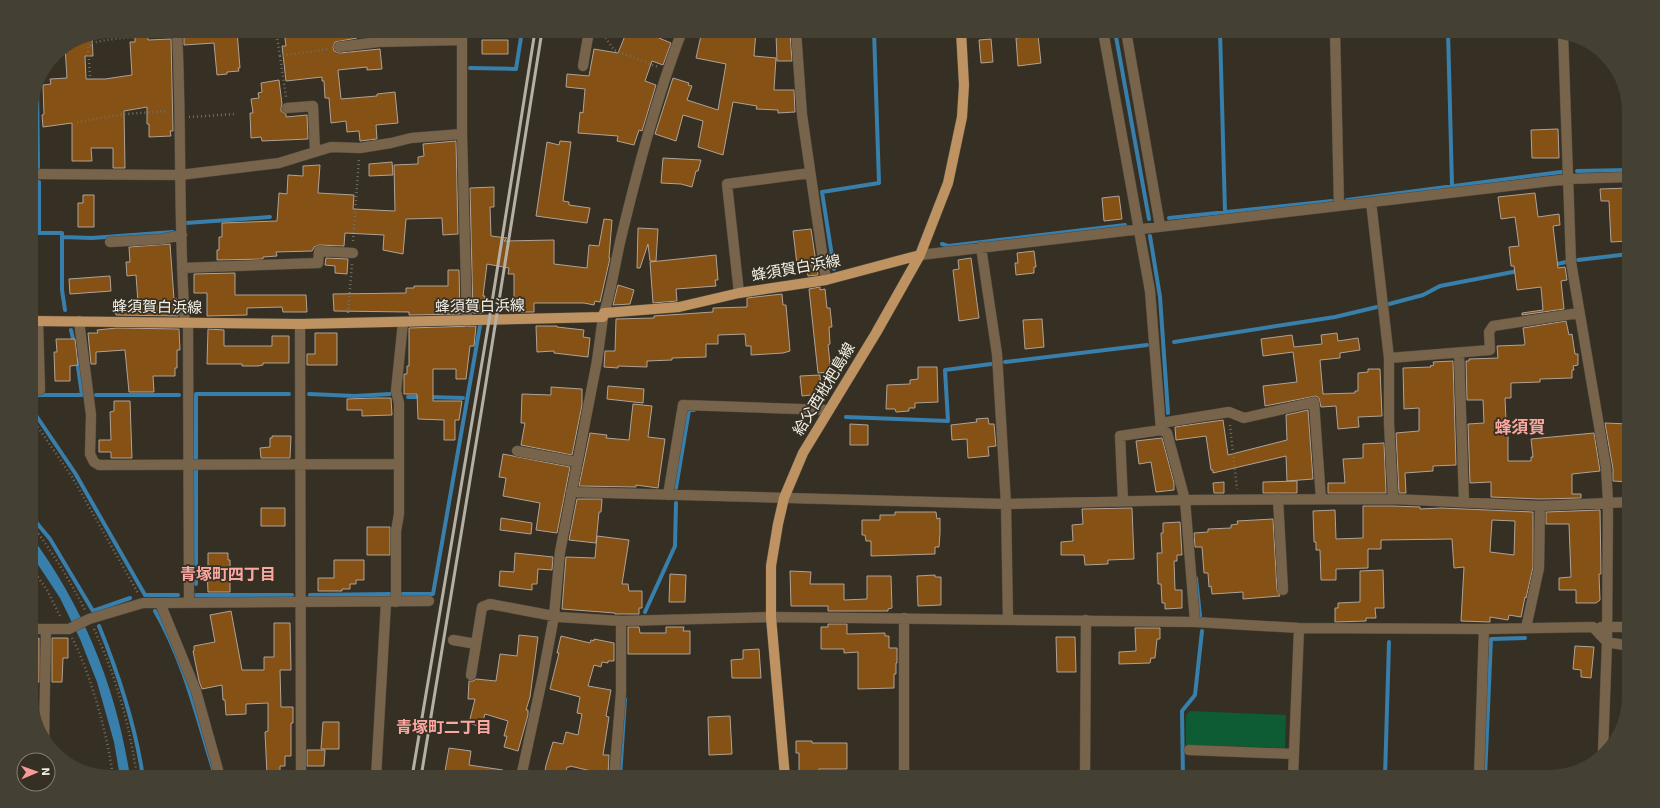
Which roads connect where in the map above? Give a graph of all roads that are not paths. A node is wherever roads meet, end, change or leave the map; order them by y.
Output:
1 (177, 38) edge
2 (426, 38) edge
3 (462, 38) edge
4 (588, 38) edge
5 (679, 38) edge
6 (796, 38) edge
7 (961, 38) edge
8 (1104, 38) edge
9 (1127, 38) edge
10 (1335, 38) edge
11 (1563, 40) edge
12 (339, 47) road end
13 (583, 66) dead end
14 (287, 108) road end
15 (462, 134) junction
16 (315, 152) junction
17 (810, 173) junction
18 (38, 174) edge
19 (180, 175) junction
20 (1622, 178) edge
21 (1568, 179) junction
22 (1371, 202) junction
23 (1340, 206) junction
24 (1160, 226) junction
25 (1139, 228) junction
26 (182, 235) junction
27 (110, 242) dead end
28 (981, 247) junction
29 (353, 253) road end
30 (920, 255) junction
31 (182, 268) junction
32 (826, 280) junction
33 (738, 293) junction
34 (1579, 313) junction
35 (603, 315) junction
36 (38, 321) edge
37 (79, 321) junction
38 (467, 321) junction
39 (403, 322) junction
40 (186, 323) junction
41 (300, 324) junction
42 (1459, 353) junction
43 (1389, 358) junction
44 (38, 362) edge
45 (40, 390) dead end
46 (829, 410) junction
47 (1161, 426) junction
48 (517, 452) dead end
49 (576, 462) junction
50 (188, 464) junction
51 (399, 464) junction
52 (301, 465) junction
53 (571, 492) junction
54 (668, 495) junction
55 (784, 498) junction
56 (1278, 499) junction
57 (1321, 499) junction
58 (1393, 499) junction
59 (1185, 500) junction
60 (1123, 501) junction
61 (1464, 502) junction
62 (1608, 502) junction
63 (1622, 502) edge
64 (1006, 504) junction
65 (1540, 506) junction
66 (1283, 590) dead end
67 (429, 601) dead end
68 (160, 602) junction
69 (189, 602) junction
70 (301, 602) junction
71 (391, 602) junction
72 (554, 616) junction
73 (771, 617) junction
74 (904, 618) junction
75 (1008, 619) junction
76 (1086, 620) junction
77 (621, 621) junction
78 (1195, 622) junction
79 (1593, 627) junction
80 (1607, 627) junction
81 (1622, 627) edge
82 (1299, 628) junction
83 (1526, 628) junction
84 (38, 629) edge
85 (46, 629) junction
86 (1484, 629) junction
87 (453, 640) dead end
88 (1607, 642) junction
89 (476, 644) junction
90 (1622, 645) edge
91 (471, 675) dead end
92 (44, 725) edge
93 (1603, 746) edge
94 (1189, 750) dead end
95 (1294, 754) junction
96 (218, 770) edge
97 (301, 770) edge
98 (377, 770) edge
99 (523, 770) edge
100 (615, 770) edge
101 (784, 770) edge
102 (904, 770) edge
103 (1084, 770) edge
104 (1293, 770) edge
105 (1479, 770) edge

1 - 19 street
2 - 12 street
3 - 15 street
4 - 13 street
5 - 35 street
6 - 17 street
7 - 30 main road, 給父西枇杷島線
8 - 25 street
9 - 24 street
10 - 23 street
11 - 21 street
14 - 16 street
15 - 16 street
15 - 38 street
16 - 19 street
17 - 32 street
17 - 33 street
18 - 19 street
19 - 26 street
20 - 21 street
21 - 22 street
21 - 34 street
22 - 23 street
22 - 43 street
23 - 24 street
24 - 25 street
25 - 28 street
25 - 47 street
26 - 27 street
26 - 31 street
28 - 30 street
28 - 64 street
29 - 31 street
30 - 32 main road, 蜂須賀白浜線
30 - 46 main road, 給父西枇杷島線
31 - 40 street
32 - 33 main road, 蜂須賀白浜線
33 - 35 main road, 蜂須賀白浜線
34 - 42 street
34 - 62 street
35 - 38 main road, 蜂須賀白浜線
35 - 49 street
36 - 37 main road, 蜂須賀白浜線
37 - 40 main road, 蜂須賀白浜線
37 - 50 street
38 - 39 main road, 蜂須賀白浜線
39 - 41 main road, 蜂須賀白浜線
39 - 51 street
40 - 41 main road, 蜂須賀白浜線
40 - 50 street
41 - 52 street
42 - 43 street
42 - 61 street
43 - 58 street
44 - 45 street
46 - 54 street
46 - 55 main road, 給父西枇杷島線
47 - 57 street
47 - 59 street
47 - 60 street
48 - 49 street
49 - 53 street
50 - 52 street
50 - 69 street
51 - 52 street
51 - 71 street
52 - 70 street
53 - 54 street
53 - 72 street
54 - 55 street
55 - 64 street
55 - 73 main road, 給父西枇杷島線
56 - 57 street
56 - 59 street
56 - 66 street
57 - 58 street
58 - 61 street
59 - 60 street
59 - 78 street
60 - 64 street
61 - 65 street
62 - 63 street
62 - 65 street
62 - 80 street
64 - 75 street
65 - 83 street
67 - 71 street
68 - 69 street
68 - 85 street
68 - 96 street
69 - 70 street
70 - 71 street
70 - 97 street
71 - 98 street
72 - 77 street
72 - 89 street
72 - 99 street
73 - 74 street
73 - 77 street
73 - 101 main road, 給父西枇杷島線
74 - 75 street
74 - 102 street
75 - 76 street
76 - 78 street
76 - 103 street
77 - 100 street
78 - 82 street
79 - 80 street
79 - 83 street
79 - 88 street
80 - 81 street
80 - 88 street
82 - 86 street
82 - 95 street
83 - 86 street
84 - 85 street
85 - 92 street
86 - 105 street
87 - 89 street
88 - 90 street
88 - 93 street
89 - 91 street
94 - 95 street
95 - 104 street

